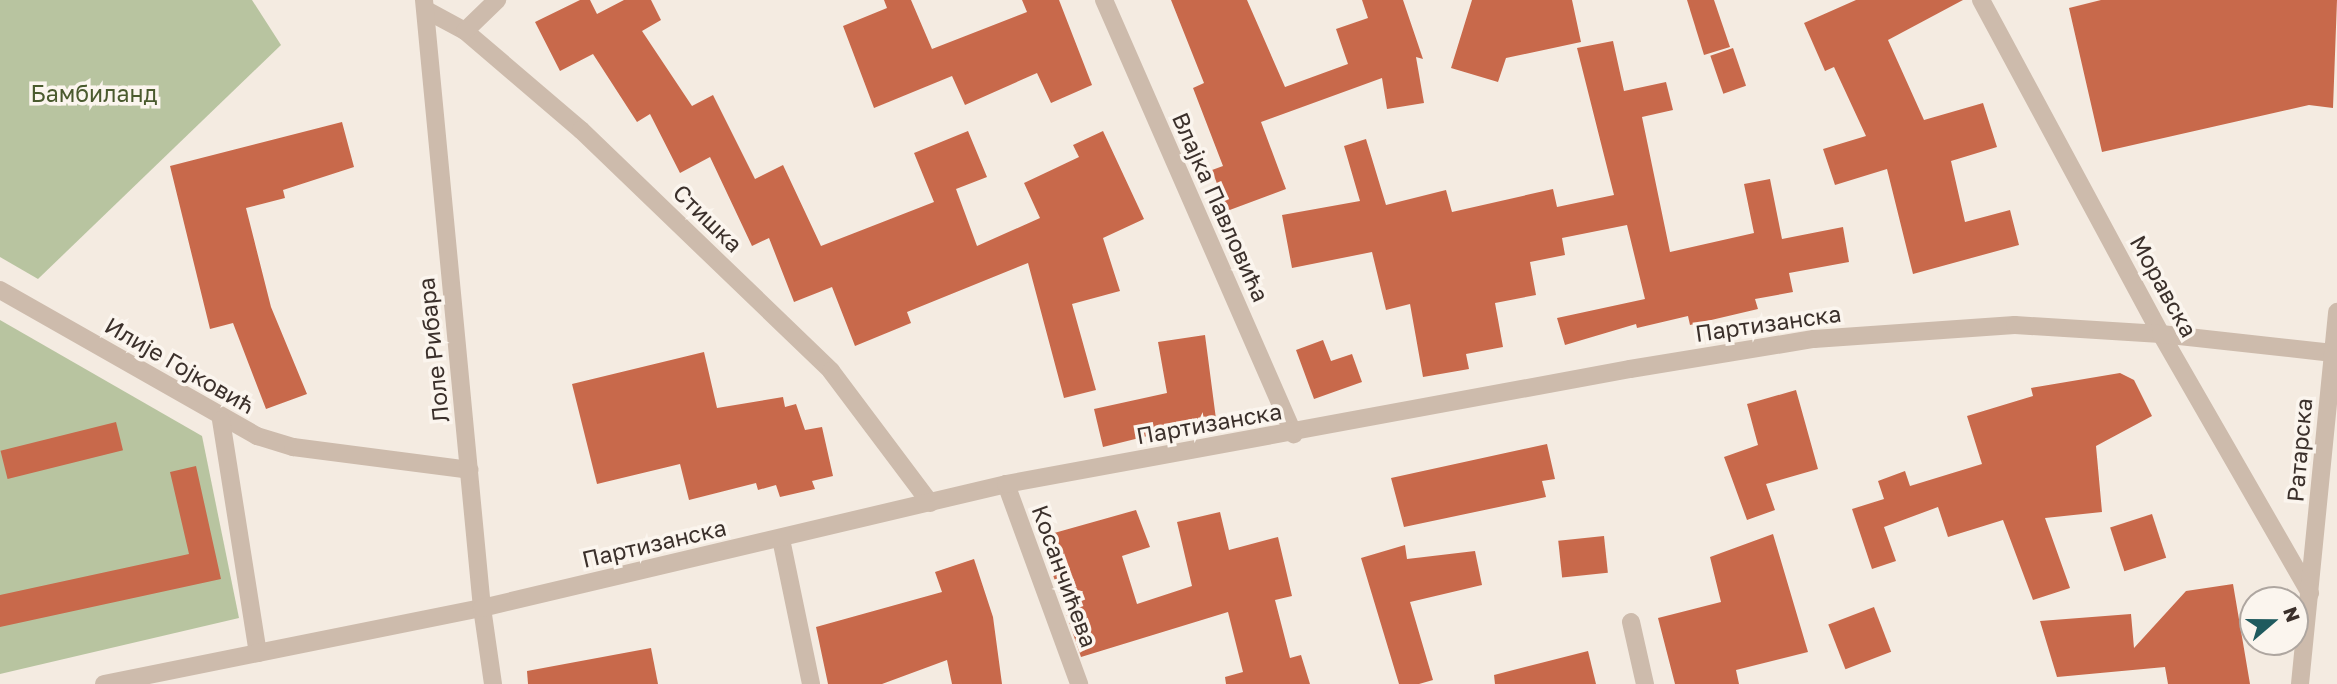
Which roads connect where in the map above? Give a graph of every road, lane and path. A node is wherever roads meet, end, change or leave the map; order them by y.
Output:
1 (497, 0) edge
2 (1104, 0) edge
3 (1981, 0) edge
4 (425, 5) edge
5 (466, 31) junction
6 (0, 290) edge
7 (2337, 312) edge
8 (2161, 334) junction
9 (2335, 353) edge
10 (221, 420) junction
11 (1294, 433) junction
12 (470, 470) junction
13 (1006, 484) junction
14 (930, 503) junction
15 (781, 539) junction
16 (2310, 593) junction
17 (482, 608) junction
18 (1631, 622) dead end
19 (258, 653) junction
20 (111, 683) edge
21 (493, 684) edge
22 (811, 684) edge
23 (1079, 684) edge
24 (1645, 684) edge
25 (2300, 684) edge

1 - 5 street
2 - 11 street, Влајка Павловића
3 - 8 street, Моравска
4 - 5 street, Стишка
4 - 12 street, Лоле Рибара
5 - 14 street, Стишка
6 - 10 street, Илије Гојковић
7 - 9 street, Ратарска
8 - 9 street, Партизанска
8 - 11 street, Партизанска
8 - 16 street, Моравска
9 - 16 street, Ратарска
10 - 12 street, Илије Гојковић
10 - 19 street
11 - 13 street, Партизанска
12 - 17 street, Лоле Рибара
13 - 14 street, Партизанска
13 - 23 street, Косанчићева
14 - 15 street, Партизанска
15 - 17 street, Партизанска
15 - 22 street
16 - 25 street, Ратарска
17 - 19 street, Партизанска
17 - 21 street, Лоле Рибара
18 - 24 street
19 - 20 street, Партизанска

